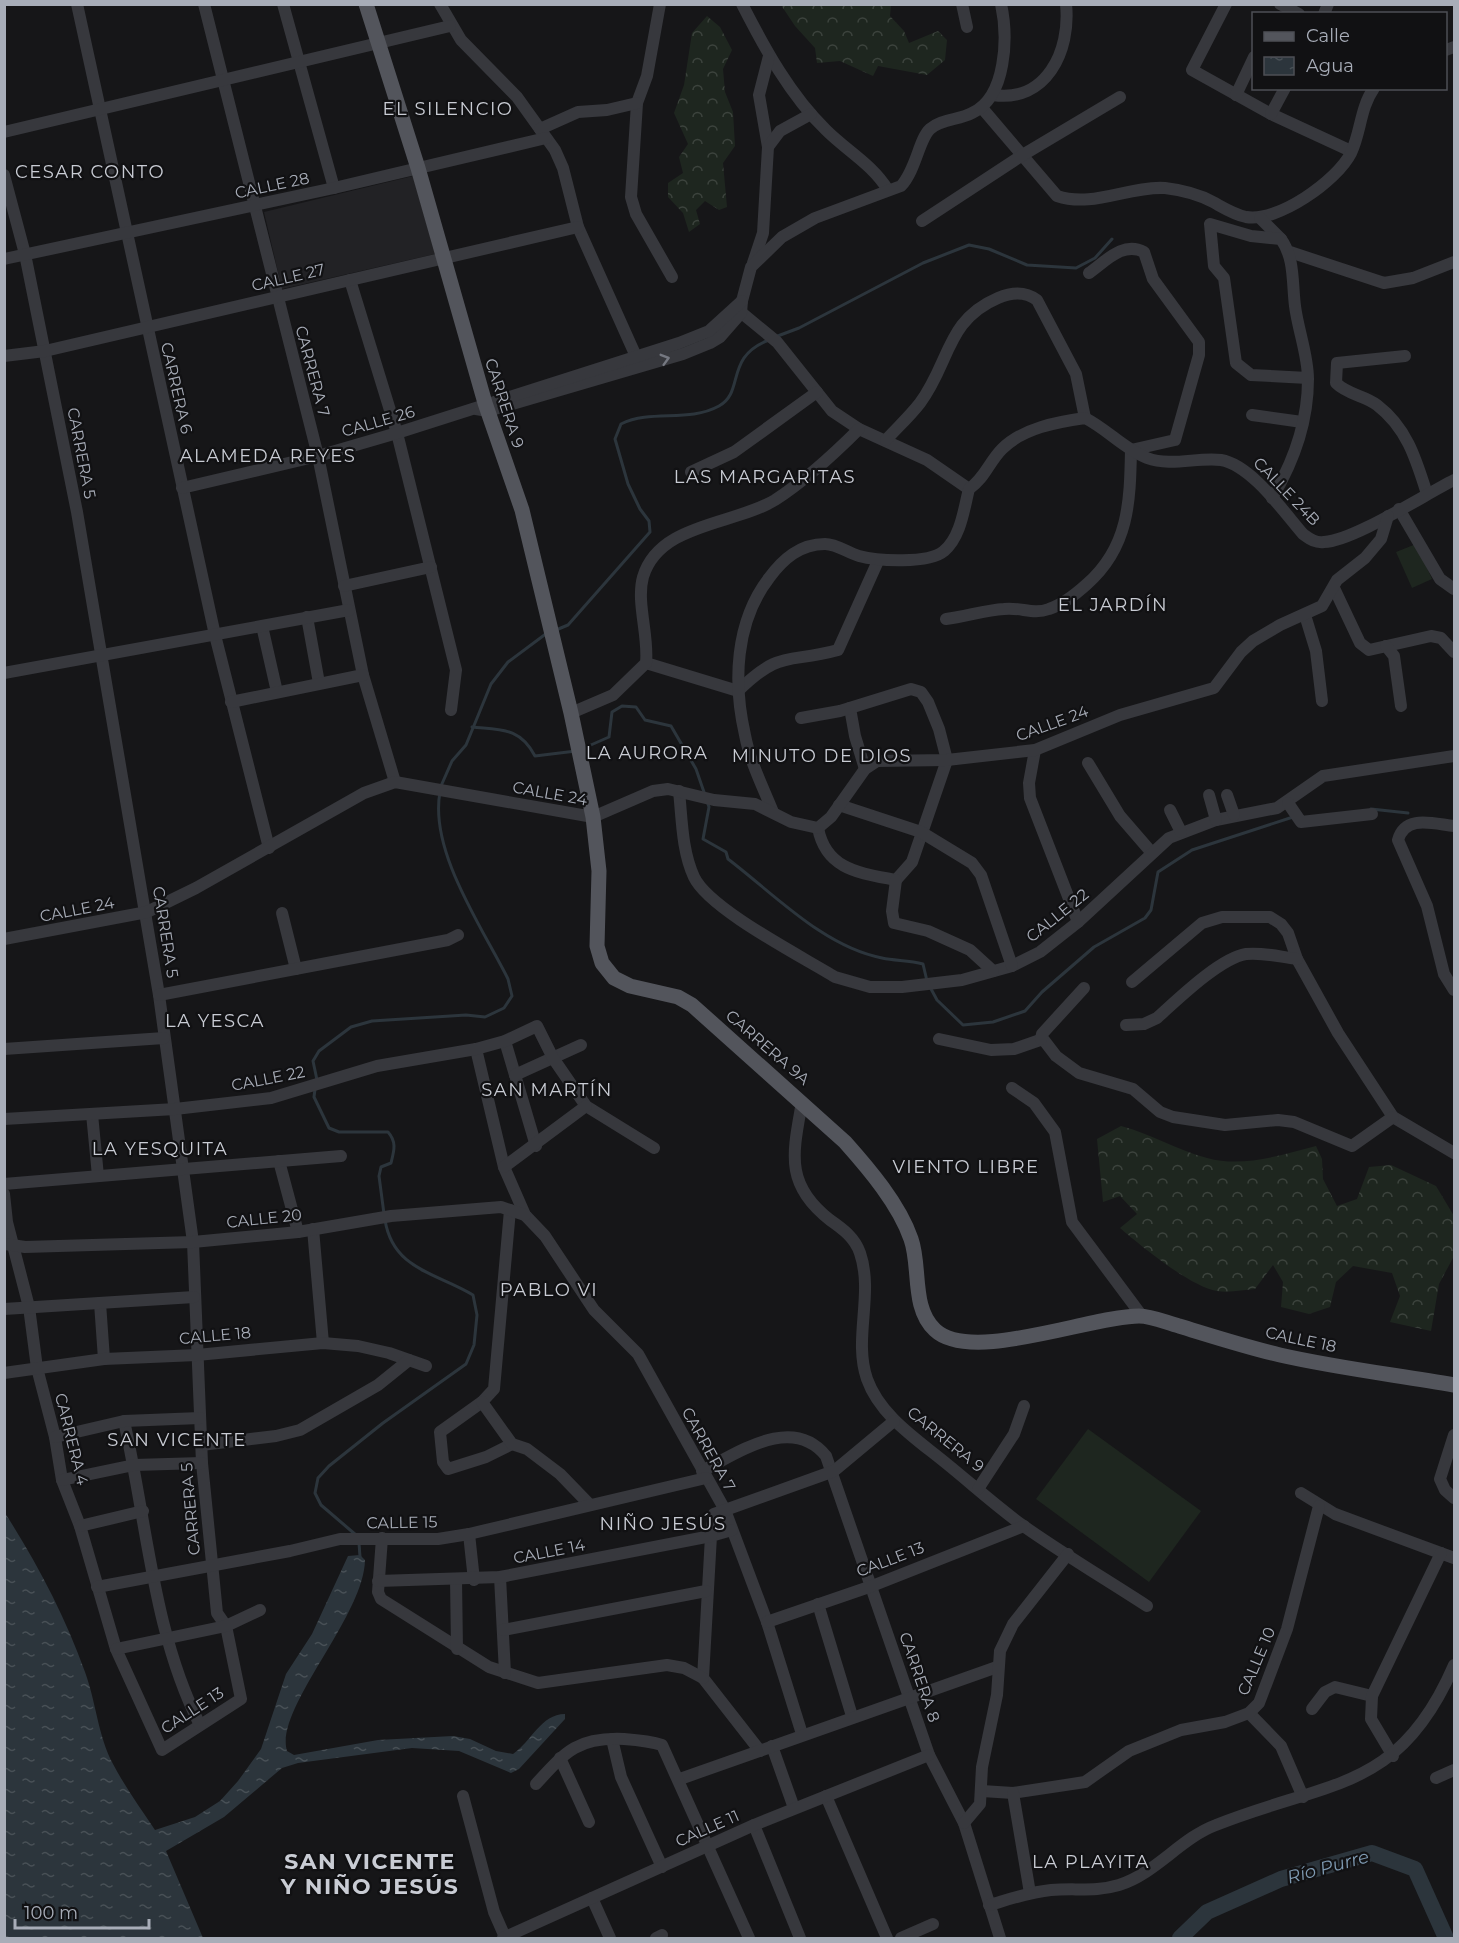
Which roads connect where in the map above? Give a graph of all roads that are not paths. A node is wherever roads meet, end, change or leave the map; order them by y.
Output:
1 (77, 4) edge
2 (204, 4) edge
3 (283, 4) edge
4 (366, 4) edge
5 (440, 4) edge
6 (660, 4) edge
7 (742, 4) edge
8 (962, 4) edge
9 (1066, 4) edge
10 (1226, 4) edge
11 (1279, 4) edge
12 (1002, 10) edge
13 (1295, 12) edge
14 (450, 26) junction
15 (967, 27) dead end
16 (378, 41) junction
17 (769, 56) junction
18 (299, 61) junction
19 (1252, 61) edge
20 (222, 80) junction
21 (1284, 90) edge
22 (1373, 90) edge
23 (993, 95) junction
24 (1236, 95) junction
25 (1120, 97) dead end
26 (638, 103) junction
27 (982, 108) junction
28 (101, 109) junction
29 (811, 114) junction
30 (1271, 114) junction
31 (4, 132) edge
32 (543, 133) junction
33 (768, 147) junction
34 (1351, 151) junction
35 (1021, 156) junction
36 (418, 168) junction
37 (4, 176) edge
38 (334, 188) junction
39 (888, 190) junction
40 (253, 206) junction
41 (1260, 218) junction
42 (922, 221) dead end
43 (578, 227) junction
44 (125, 232) junction
45 (1281, 239) junction
46 (1290, 252) junction
47 (24, 254) junction
48 (441, 258) junction
49 (4, 259) edge
50 (1455, 262) edge
51 (751, 267) junction
52 (1089, 273) dead end
53 (672, 277) dead end
54 (350, 280) junction
55 (276, 296) junction
56 (739, 307) junction
57 (146, 327) junction
58 (45, 351) junction
59 (4, 356) edge
60 (1405, 356) dead end
61 (638, 361) junction
62 (1308, 378) junction
63 (817, 392) junction
64 (483, 408) junction
65 (1252, 415) dead end
66 (1085, 418) junction
67 (1302, 422) junction
68 (859, 429) junction
69 (397, 433) junction
70 (886, 440) junction
71 (1175, 440) junction
72 (1131, 450) junction
73 (318, 456) junction
74 (1181, 461) junction
75 (691, 472) dead end
76 (1455, 480) edge
77 (182, 488) junction
78 (969, 489) junction
79 (1427, 494) junction
80 (1272, 498) junction
81 (1399, 509) junction
82 (1388, 516) junction
83 (878, 561) junction
84 (431, 567) junction
85 (344, 586) junction
86 (1334, 588) junction
87 (1455, 589) edge
88 (349, 610) junction
89 (1305, 615) junction
90 (307, 617) junction
91 (946, 619) dead end
92 (262, 626) junction
93 (215, 635) junction
94 (1386, 646) junction
95 (1455, 652) edge
96 (101, 654) junction
97 (646, 663) junction
98 (4, 673) edge
99 (363, 675) junction
100 (319, 683) junction
101 (738, 691) junction
102 (277, 692) junction
103 (1322, 701) dead end
104 (231, 702) junction
105 (1401, 706) dead end
106 (850, 708) junction
107 (451, 710) dead end
108 (571, 713) junction
109 (801, 718) dead end
110 (1035, 750) junction
111 (1455, 756) edge
112 (947, 760) junction
113 (1088, 763) dead end
114 (865, 770) junction
115 (395, 782) junction
116 (679, 792) junction
117 (1209, 795) dead end
118 (1227, 795) dead end
119 (1288, 803) junction
120 (839, 805) junction
121 (1170, 810) dead end
122 (773, 812) junction
123 (1372, 814) dead end
124 (1234, 816) junction
125 (593, 817) junction
126 (1216, 820) junction
127 (1455, 826) edge
128 (818, 828) junction
129 (921, 832) junction
130 (1181, 832) junction
131 (269, 848) junction
132 (1152, 853) junction
133 (896, 880) junction
134 (147, 912) junction
135 (282, 913) dead end
136 (1078, 922) junction
137 (458, 935) dead end
138 (4, 939) edge
139 (1297, 959) junction
140 (1012, 966) junction
141 (296, 969) junction
142 (993, 971) junction
143 (1132, 982) dead end
144 (1084, 988) dead end
145 (1455, 990) edge
146 (159, 995) junction
147 (1126, 1025) dead end
148 (164, 1038) junction
149 (939, 1039) dead end
150 (1039, 1039) junction
151 (505, 1041) junction
152 (581, 1045) dead end
153 (4, 1049) edge
154 (476, 1049) junction
155 (553, 1058) junction
156 (515, 1075) junction
157 (1012, 1088) dead end
158 (802, 1102) junction
159 (586, 1107) junction
160 (175, 1109) junction
161 (92, 1114) junction
162 (1393, 1117) junction
163 (4, 1119) edge
164 (536, 1146) junction
165 (654, 1148) dead end
166 (1455, 1153) edge
167 (341, 1156) dead end
168 (279, 1161) junction
169 (504, 1167) junction
170 (182, 1169) junction
171 (98, 1176) junction
172 (4, 1184) edge
173 (4, 1194) edge
174 (510, 1210) junction
175 (525, 1215) junction
176 (313, 1229) junction
177 (298, 1232) junction
178 (193, 1242) junction
179 (8, 1245) edge
180 (194, 1297) junction
181 (100, 1303) junction
182 (29, 1307) junction
183 (4, 1309) edge
184 (1142, 1316) junction
185 (323, 1343) junction
186 (198, 1355) junction
187 (104, 1359) junction
188 (409, 1360) junction
189 (426, 1366) dead end
190 (37, 1368) junction
191 (4, 1373) edge
192 (1455, 1385) edge
193 (482, 1402) junction
194 (1024, 1406) dead end
195 (200, 1418) junction
196 (124, 1421) junction
197 (894, 1421) junction
198 (1455, 1435) edge
199 (55, 1437) junction
200 (797, 1440) joint
201 (201, 1444) junction
202 (512, 1444) junction
203 (202, 1463) junction
204 (134, 1465) junction
205 (834, 1471) junction
206 (704, 1474) junction
207 (62, 1480) junction
208 (978, 1489) junction
209 (1301, 1493) dead end
210 (1455, 1498) edge
211 (590, 1505) junction
212 (1319, 1506) junction
213 (724, 1510) junction
214 (143, 1511) junction
215 (80, 1526) junction
216 (1024, 1526) junction
217 (732, 1530) junction
218 (469, 1534) junction
219 (711, 1536) junction
220 (376, 1539) junction
221 (1441, 1553) junction
222 (1068, 1554) junction
223 (1455, 1558) edge
224 (211, 1566) junction
225 (154, 1575) junction
226 (500, 1577) junction
227 (456, 1579) junction
228 (474, 1580) junction
229 (378, 1581) junction
230 (872, 1586) junction
231 (97, 1587) junction
232 (706, 1591) junction
233 (818, 1604) junction
234 (1147, 1606) dead end
235 (260, 1610) dead end
236 (767, 1622) junction
237 (226, 1626) junction
238 (503, 1630) junction
239 (167, 1637) junction
240 (116, 1649) junction
241 (457, 1649) junction
242 (1455, 1665) edge
243 (997, 1667) junction
244 (505, 1673) junction
245 (703, 1678) junction
246 (1372, 1696) junction
247 (909, 1698) junction
248 (241, 1699) joint
249 (1312, 1709) dead end
250 (1249, 1713) junction
251 (852, 1716) junction
252 (200, 1725) junction
253 (802, 1734) junction
254 (612, 1739) junction
255 (766, 1749) junction
256 (162, 1750) joint
257 (929, 1755) junction
258 (1393, 1756) junction
259 (560, 1758) junction
260 (1455, 1770) edge
261 (1436, 1778) dead end
262 (680, 1779) junction
263 (536, 1784) dead end
264 (982, 1791) junction
265 (1012, 1793) junction
266 (463, 1796) dead end
267 (826, 1796) junction
268 (1303, 1797) junction
269 (794, 1808) junction
270 (589, 1822) dead end
271 (964, 1823) junction
272 (754, 1825) junction
273 (708, 1845) junction
274 (662, 1867) junction
275 (1030, 1893) junction
276 (592, 1898) junction
277 (989, 1905) junction
278 (933, 1924) dead end
279 (504, 1938) edge
280 (610, 1938) edge
281 (749, 1938) edge
282 (800, 1938) edge
283 (887, 1938) edge
284 (901, 1938) edge
285 (1000, 1938) edge

1 - 28 street, CARRERA 6
2 - 20 street, CARRERA 7
3 - 18 street
4 - 16 main road, CARRERA 9
5 - 14 street
6 - 26 street
7 - 17 street
8 - 15 street
9 - 23 street
10 - 24 street
11 - 13 street
12 - 23 street
14 - 16 street
14 - 32 street
16 - 18 street
16 - 36 main road, CARRERA 9
17 - 29 street
17 - 33 street
18 - 20 street
18 - 38 street
19 - 24 street
20 - 28 street
20 - 40 street, CARRERA 7
21 - 30 street
22 - 34 street
23 - 27 street
24 - 30 street
25 - 35 street
26 - 32 street, CALLE 28
26 - 53 street
27 - 35 street
27 - 39 street
28 - 31 street
28 - 44 street, CARRERA 6
29 - 33 street
29 - 39 street
30 - 34 street
32 - 36 street, CALLE 28
32 - 43 street
33 - 51 street
34 - 41 street
35 - 41 street
35 - 42 street
36 - 38 street, CALLE 28
36 - 48 main road, CARRERA 9
37 - 47 street, CARRERA 5
38 - 40 street, CALLE 28
39 - 51 street
40 - 44 street, CALLE 28
40 - 55 street, CARRERA 7
41 - 45 street
43 - 48 street, CALLE 27
43 - 61 street
44 - 47 street, CALLE 28
44 - 57 street, CARRERA 6
45 - 46 street
45 - 62 street
46 - 50 street
46 - 62 street
47 - 49 street, CALLE 28
47 - 58 street, CARRERA 5
48 - 54 street, CALLE 27
48 - 64 main road, CARRERA 9
51 - 56 street
52 - 71 street
54 - 55 street, CALLE 27
54 - 69 street
55 - 57 street, CALLE 27
55 - 73 street, CARRERA 7
56 - 61 street, CALLE 26
56 - 63 street
57 - 58 street, CALLE 27
57 - 77 street, CARRERA 6
58 - 59 street, CALLE 27
58 - 96 street, CARRERA 5
60 - 79 street
61 - 64 street, CALLE 26
62 - 67 street
63 - 68 street
63 - 75 street
64 - 69 street, CALLE 26
64 - 108 main road, CARRERA 9
65 - 67 street
66 - 70 street
66 - 72 street, CALLE 24B
66 - 78 street
67 - 80 street
68 - 70 street
68 - 97 street
69 - 73 street, CALLE 26
69 - 84 street
70 - 78 street
71 - 72 street
71 - 74 street
72 - 74 street, CALLE 24B
72 - 91 street
73 - 77 street, CALLE 26
73 - 85 street, CARRERA 7
74 - 80 street, CALLE 24B
76 - 79 street
77 - 93 street, CARRERA 6
78 - 83 street
79 - 81 street
80 - 82 street, CALLE 24B
81 - 82 street
81 - 87 street
82 - 86 street, CALLE 24
83 - 101 street
83 - 101 street
84 - 85 street
84 - 107 street
85 - 88 street, CARRERA 7
86 - 89 street, CALLE 24
86 - 94 street
88 - 90 street
88 - 99 street, CARRERA 7
89 - 103 street
89 - 110 street, CALLE 24
90 - 92 street
90 - 100 street
92 - 93 street
92 - 102 street
93 - 96 street
93 - 104 street, CARRERA 6
94 - 95 street
94 - 105 street
96 - 98 street
96 - 134 street, CARRERA 5
97 - 101 street
97 - 108 street
99 - 100 street
99 - 115 street, CARRERA 7
100 - 102 street
101 - 122 street
102 - 104 street
104 - 131 street, CARRERA 6
106 - 109 street
106 - 112 street
106 - 114 street
108 - 125 main road, CARRERA 9
110 - 112 street, CALLE 24
110 - 136 street
111 - 119 street, CALLE 22
112 - 114 street, CALLE 24
112 - 129 street
113 - 132 street
114 - 120 street
115 - 125 street, CALLE 24
115 - 131 street, CALLE 24
116 - 122 street, CALLE 24
116 - 125 street, CALLE 24
116 - 142 street, CALLE 22
117 - 126 street
118 - 124 street
119 - 123 street
119 - 124 street, CALLE 22
120 - 128 street
120 - 129 street
121 - 130 street
122 - 128 street, CALLE 24
124 - 126 street, CALLE 22
125 - 158 main road, CARRERA 9A
126 - 130 street, CALLE 22
127 - 145 street
128 - 133 street
129 - 133 street
129 - 140 street
130 - 132 street, CALLE 22
131 - 134 street, CALLE 24
132 - 136 street, CALLE 22
133 - 142 street
134 - 138 street, CALLE 24
134 - 146 street, CARRERA 5
135 - 141 street
136 - 140 street, CALLE 22
137 - 141 street
139 - 143 street
139 - 147 street
139 - 162 street
140 - 142 street, CALLE 22
141 - 146 street
144 - 150 street
146 - 148 street, CARRERA 5
148 - 153 street
148 - 160 street, CARRERA 5
149 - 150 street
150 - 162 street
151 - 154 street, CALLE 22
151 - 155 street, CALLE 22
151 - 156 street
152 - 155 street
154 - 160 street, CALLE 22
154 - 169 street
155 - 156 street
155 - 159 street
156 - 164 street
157 - 184 street
158 - 184 main road, CARRERA 9A
158 - 197 street, CARRERA 9
159 - 164 street
159 - 165 street
160 - 161 street, CALLE 22
160 - 170 street, CARRERA 5
161 - 163 street, CALLE 22
161 - 171 street
162 - 166 street
164 - 169 street
167 - 168 street
168 - 170 street
168 - 177 street
169 - 175 street
170 - 171 street
170 - 178 street, CARRERA 5
171 - 172 street
173 - 179 street, CARRERA 4
174 - 175 street, CALLE 20
174 - 176 street, CALLE 20
174 - 193 street
175 - 206 street, CARRERA 7
176 - 177 street, CALLE 20
176 - 185 street
177 - 178 street, CALLE 20
178 - 179 street, CALLE 20
178 - 180 street, CARRERA 5
179 - 182 street, CARRERA 4
180 - 181 street
180 - 186 street, CARRERA 5
181 - 182 street
181 - 187 street
182 - 183 street
182 - 190 street, CARRERA 4
184 - 192 main road, CALLE 18
185 - 186 street, CALLE 18
185 - 188 street, CALLE 18
186 - 187 street, CALLE 18
186 - 195 street, CARRERA 5
187 - 190 street, CALLE 18
188 - 189 street, CALLE 18
188 - 201 street
190 - 191 street, CALLE 18
190 - 199 street, CARRERA 4
193 - 202 street
193 - 202 street
194 - 208 street
195 - 196 street
195 - 201 street, CARRERA 5
196 - 199 street
196 - 204 street
197 - 205 street
197 - 208 street, CARRERA 9
198 - 210 street
199 - 207 street, CARRERA 4
200 - 205 street, CARRERA 8
200 - 206 street, CALLE 15
201 - 203 street, CARRERA 5
202 - 211 street
203 - 204 street
203 - 224 street, CARRERA 5
204 - 207 street
204 - 214 street
205 - 213 street
205 - 230 street, CARRERA 8
206 - 211 street, CALLE 15
206 - 213 street, CARRERA 7
207 - 215 street, CARRERA 4
208 - 216 street, CARRERA 9
209 - 212 street
211 - 218 street, CALLE 15
212 - 221 street
212 - 250 street, CALLE 10
213 - 217 street, CARRERA 7
213 - 219 street
214 - 215 street
214 - 225 street
215 - 231 street, CARRERA 4
216 - 222 street, CARRERA 9
216 - 230 street, CALLE 13
217 - 219 street, CALLE 14
217 - 236 street, CARRERA 7
218 - 220 street, CALLE 15
218 - 228 street
219 - 226 street, CALLE 14
219 - 232 street
220 - 224 street, CALLE 15
220 - 229 street
221 - 223 street
221 - 246 street
222 - 234 street, CARRERA 9
222 - 243 street
224 - 225 street, CALLE 15
224 - 237 street, CARRERA 5
225 - 231 street, CALLE 15
225 - 239 street
226 - 228 street, CALLE 14
226 - 238 street
227 - 228 street, CALLE 14
227 - 229 street, CALLE 14
227 - 241 street
229 - 241 street
230 - 233 street, CALLE 13
230 - 247 street, CARRERA 8
231 - 240 street, CARRERA 4
232 - 238 street
232 - 245 street
233 - 236 street, CALLE 13
233 - 251 street
235 - 237 street
236 - 253 street, CARRERA 7
237 - 239 street
237 - 248 street, CARRERA 5
238 - 244 street
239 - 240 street
239 - 252 street
240 - 256 street, CARRERA 4
241 - 244 street
242 - 258 street
243 - 247 street
243 - 264 street
244 - 245 street
245 - 255 street
246 - 249 street
246 - 258 street
247 - 251 street
247 - 257 street, CARRERA 8
248 - 252 street, CALLE 13
250 - 265 street, CALLE 10
250 - 268 street
251 - 253 street
252 - 256 street, CALLE 13
253 - 255 street
254 - 259 street
254 - 262 street
254 - 274 street
255 - 262 street
255 - 269 street
257 - 267 street, CALLE 11
257 - 271 street, CARRERA 8
258 - 268 street
259 - 263 street
259 - 270 street
260 - 261 street
262 - 273 street
264 - 265 street, CALLE 10
264 - 271 street
265 - 275 street
266 - 279 street
267 - 269 street, CALLE 11
267 - 283 street
268 - 275 street
269 - 272 street, CALLE 11
271 - 277 street, CARRERA 8
272 - 273 street, CALLE 11
272 - 282 street
273 - 274 street, CALLE 11
273 - 281 street
274 - 276 street, CALLE 11
275 - 277 street
276 - 279 street, CALLE 11
276 - 280 street
277 - 285 street, CARRERA 8
278 - 284 street

